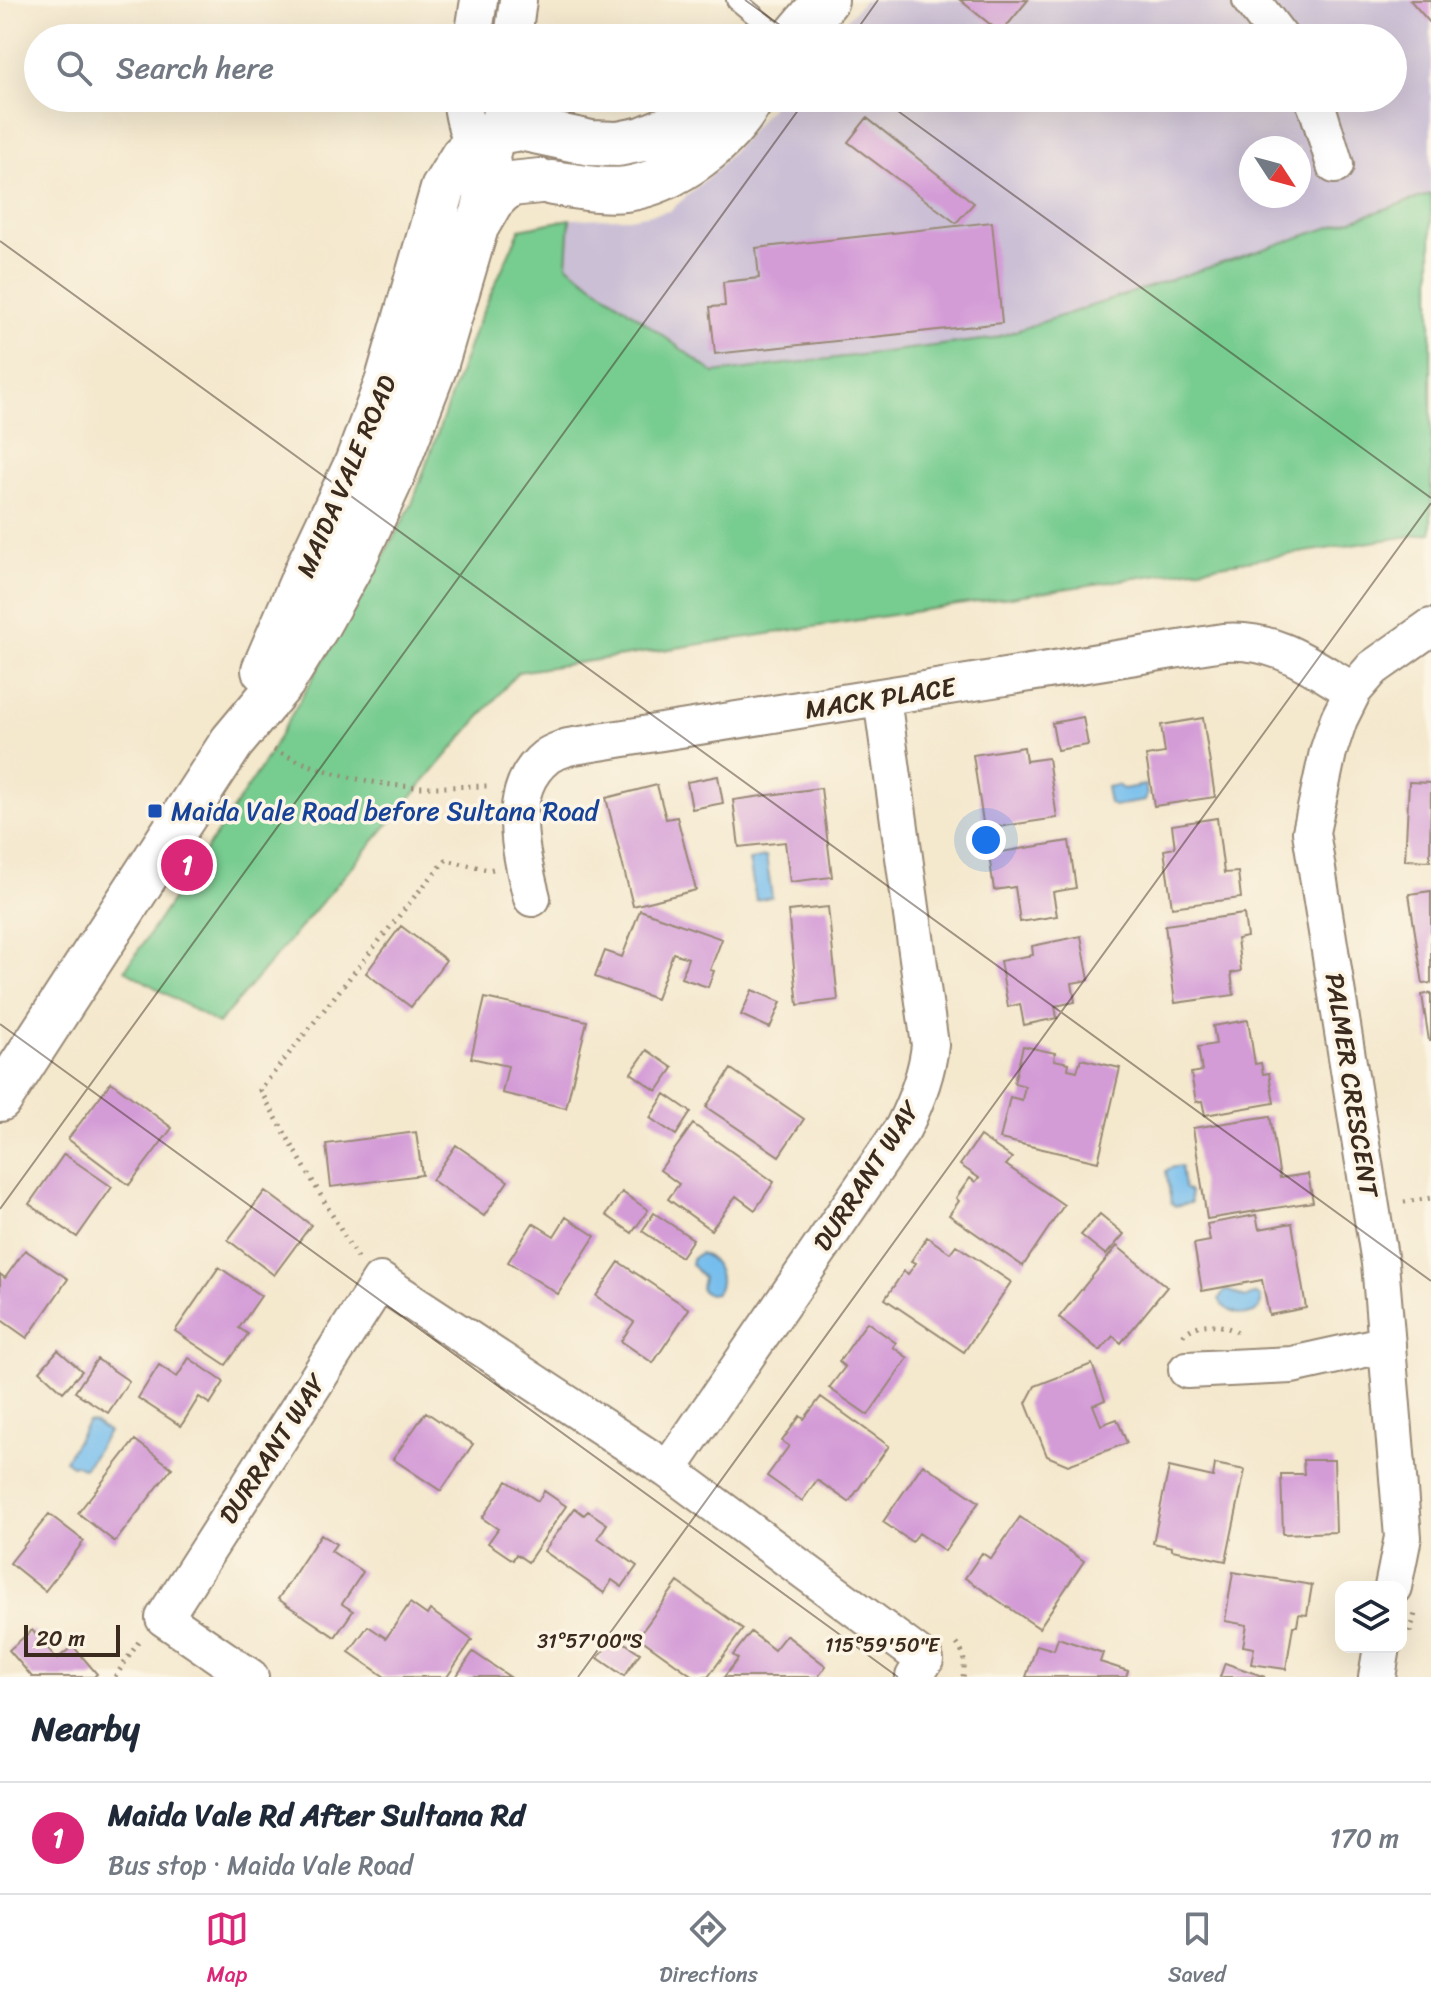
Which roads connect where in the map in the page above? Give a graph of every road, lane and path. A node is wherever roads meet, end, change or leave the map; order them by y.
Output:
1 (479, 0) edge
2 (518, 0) edge
3 (736, 0) edge
4 (826, 0) edge
5 (1251, 0) edge
6 (475, 24) edge
7 (515, 24) edge
8 (765, 24) edge
9 (806, 24) edge
10 (1269, 24) edge
11 (699, 112) edge
12 (744, 112) edge
13 (1319, 112) edge
14 (486, 120) edge
15 (1335, 165) dead end
16 (546, 182) junction
17 (476, 227) junction
18 (1431, 627) edge
19 (1353, 691) junction
20 (882, 698) junction
21 (232, 742) junction
22 (522, 861) junction
23 (532, 898) dead end
24 (0, 1099) edge
25 (1431, 1198) edge
26 (1392, 1203) dead end
27 (380, 1281) junction
28 (1244, 1335) dead end
29 (1387, 1344) junction
30 (1182, 1355) joint
31 (668, 1470) junction
32 (1394, 1581) edge
33 (140, 1631) dead end
34 (142, 1639) junction
35 (147, 1646) dead end
36 (1381, 1653) edge
37 (115, 1677) edge
38 (250, 1677) edge
39 (914, 1677) edge
40 (1377, 1677) edge

1 - 6 street
2 - 7 street
3 - 8 lane
4 - 9 main road
5 - 10 street
11 - 14 main road
12 - 16 main road, MAIDA VALE ROAD
13 - 15 street
14 - 16 street
14 - 17 street, MAIDA VALE ROAD
14 - 21 main road, MAIDA VALE ROAD
16 - 17 main road, MAIDA VALE ROAD
17 - 21 main road, MAIDA VALE ROAD
18 - 19 street, PALMER CRESCENT
19 - 20 street, MACK PLACE
19 - 29 street, PALMER CRESCENT
20 - 22 street, MACK PLACE
20 - 31 street, DURRANT WAY
21 - 24 main road, MAIDA VALE ROAD
22 - 23 street, MACK PLACE
22 - 27 path
25 - 26 path
27 - 31 street
27 - 38 street, DURRANT WAY
28 - 30 path
29 - 30 street
29 - 32 street, PALMER CRESCENT
31 - 39 street
33 - 34 path
34 - 35 path
34 - 37 path
36 - 40 street

